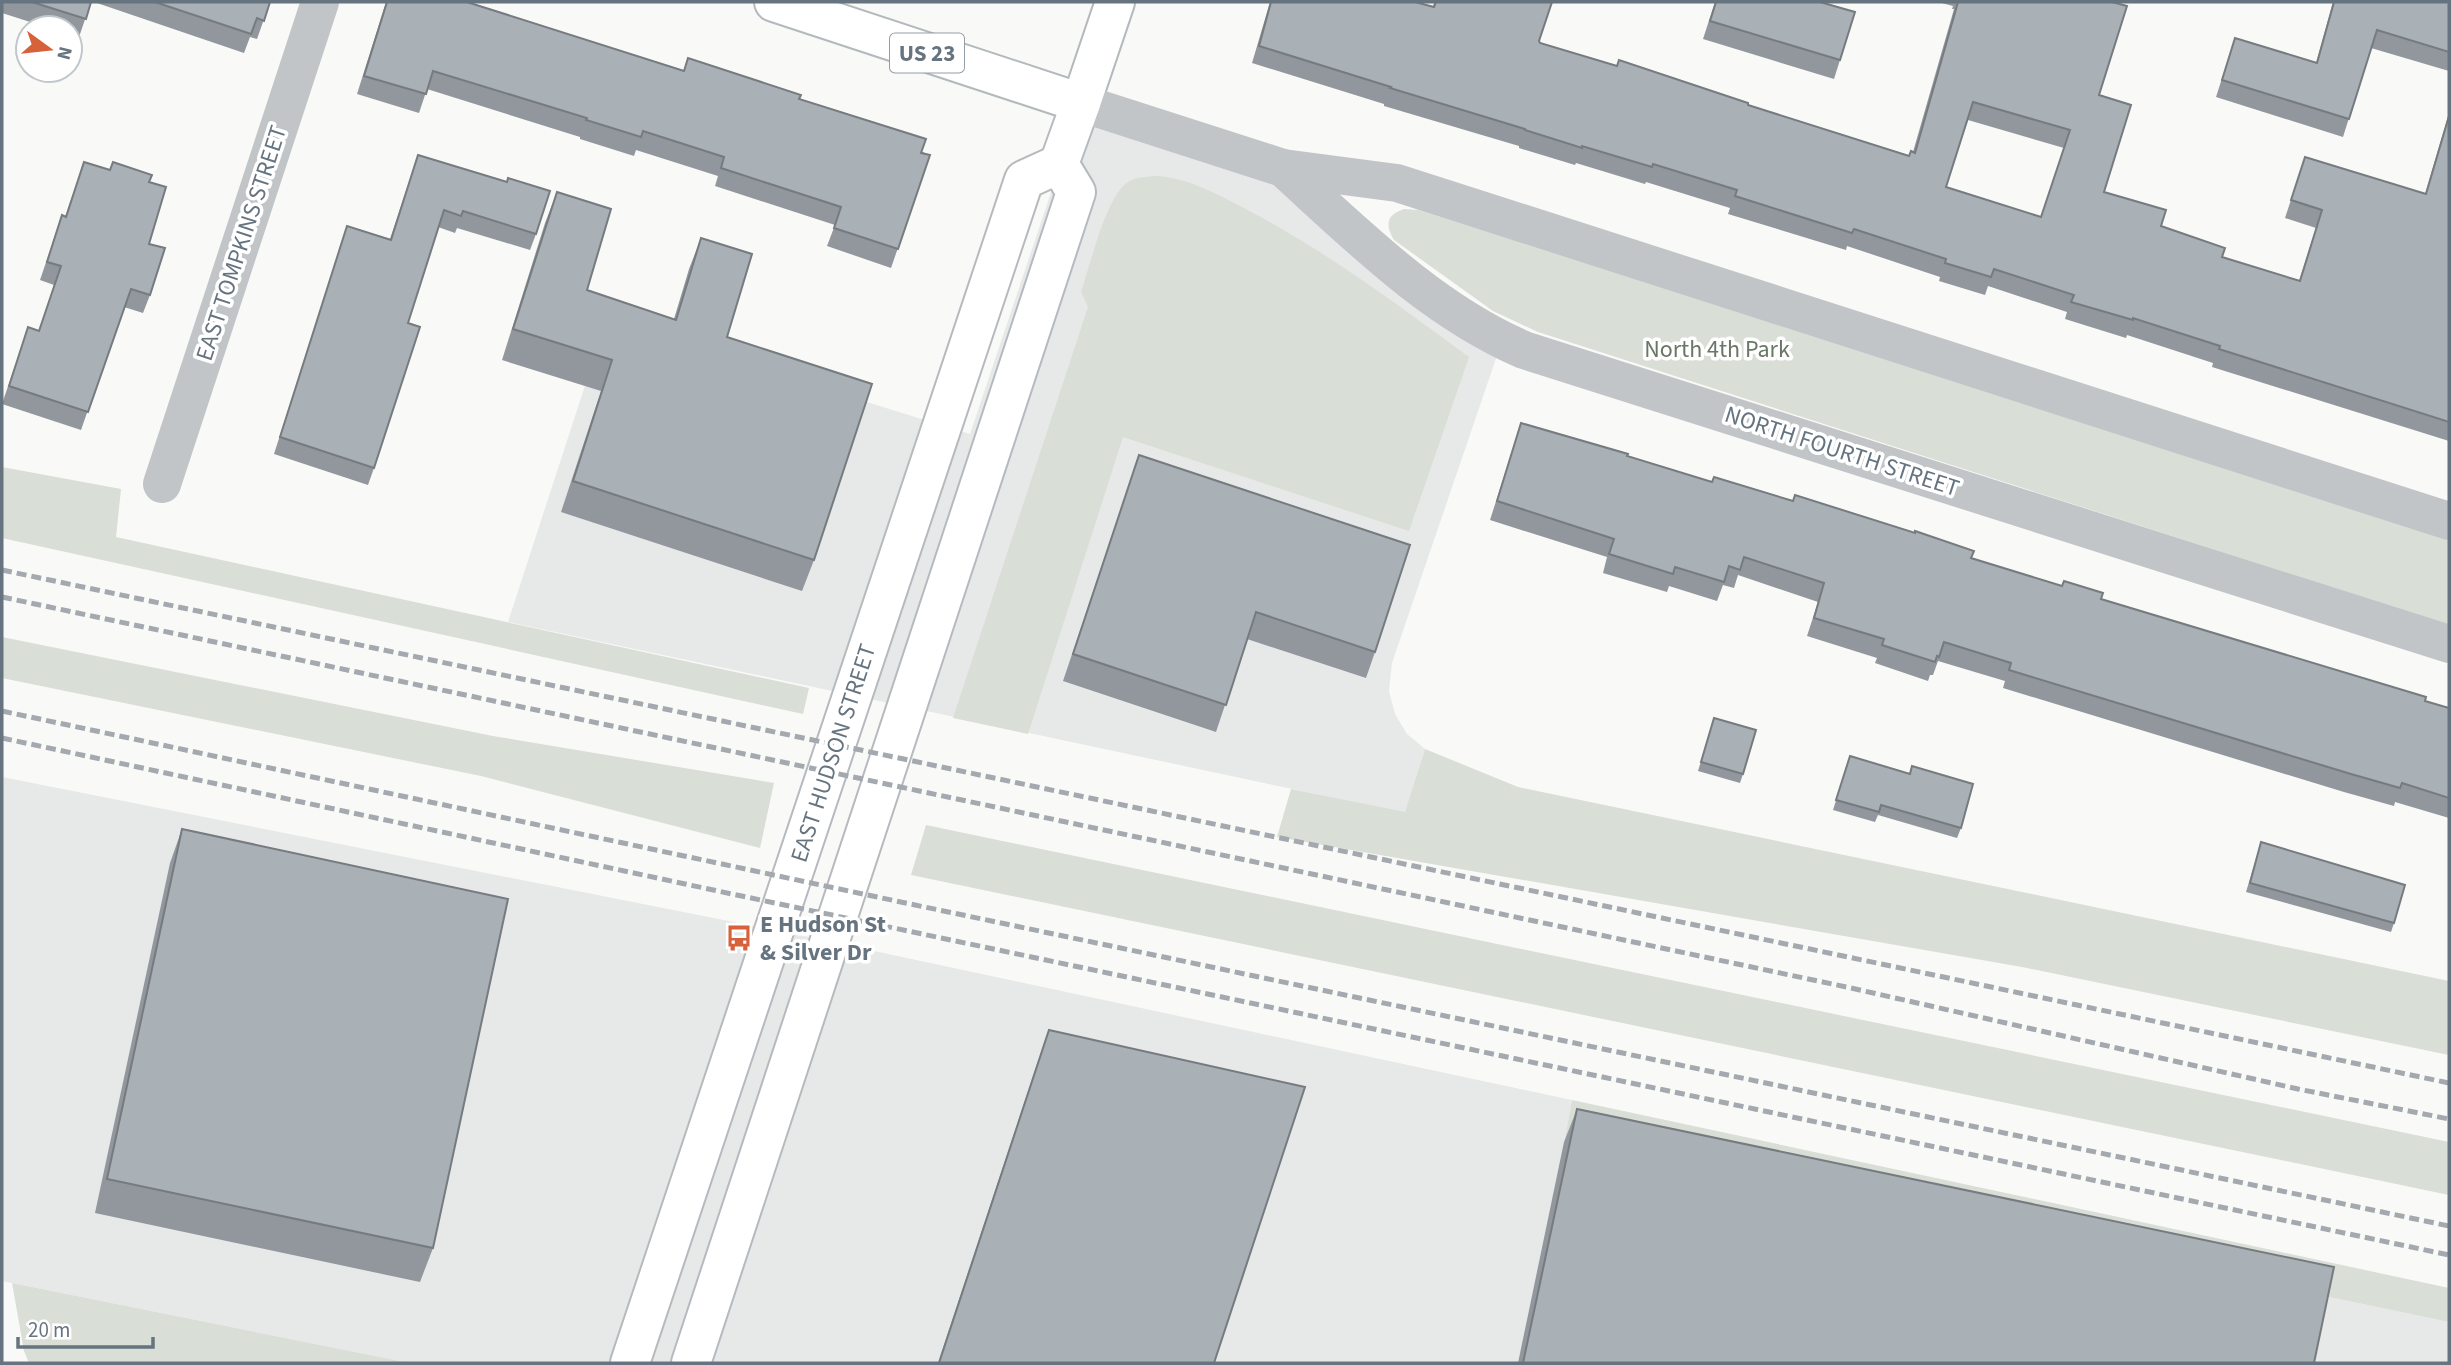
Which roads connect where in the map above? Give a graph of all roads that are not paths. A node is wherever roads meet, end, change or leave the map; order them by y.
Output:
1 (320, 2) edge
2 (774, 2) edge
3 (1115, 2) edge
4 (1081, 103) junction
5 (1059, 164) junction
6 (1283, 168) junction
7 (163, 484) dead end
8 (2449, 522) edge
9 (2449, 644) edge
10 (630, 1363) edge
11 (691, 1363) edge

1 - 7 street, EAST TOMPKINS STREET
2 - 4 main road, US 23
3 - 4 main road
4 - 5 main road
4 - 6 street, NORTH FOURTH STREET
5 - 10 main road, EAST HUDSON STREET
5 - 11 main road
6 - 8 street, NORTH FOURTH STREET
6 - 9 street, NORTH FOURTH STREET

